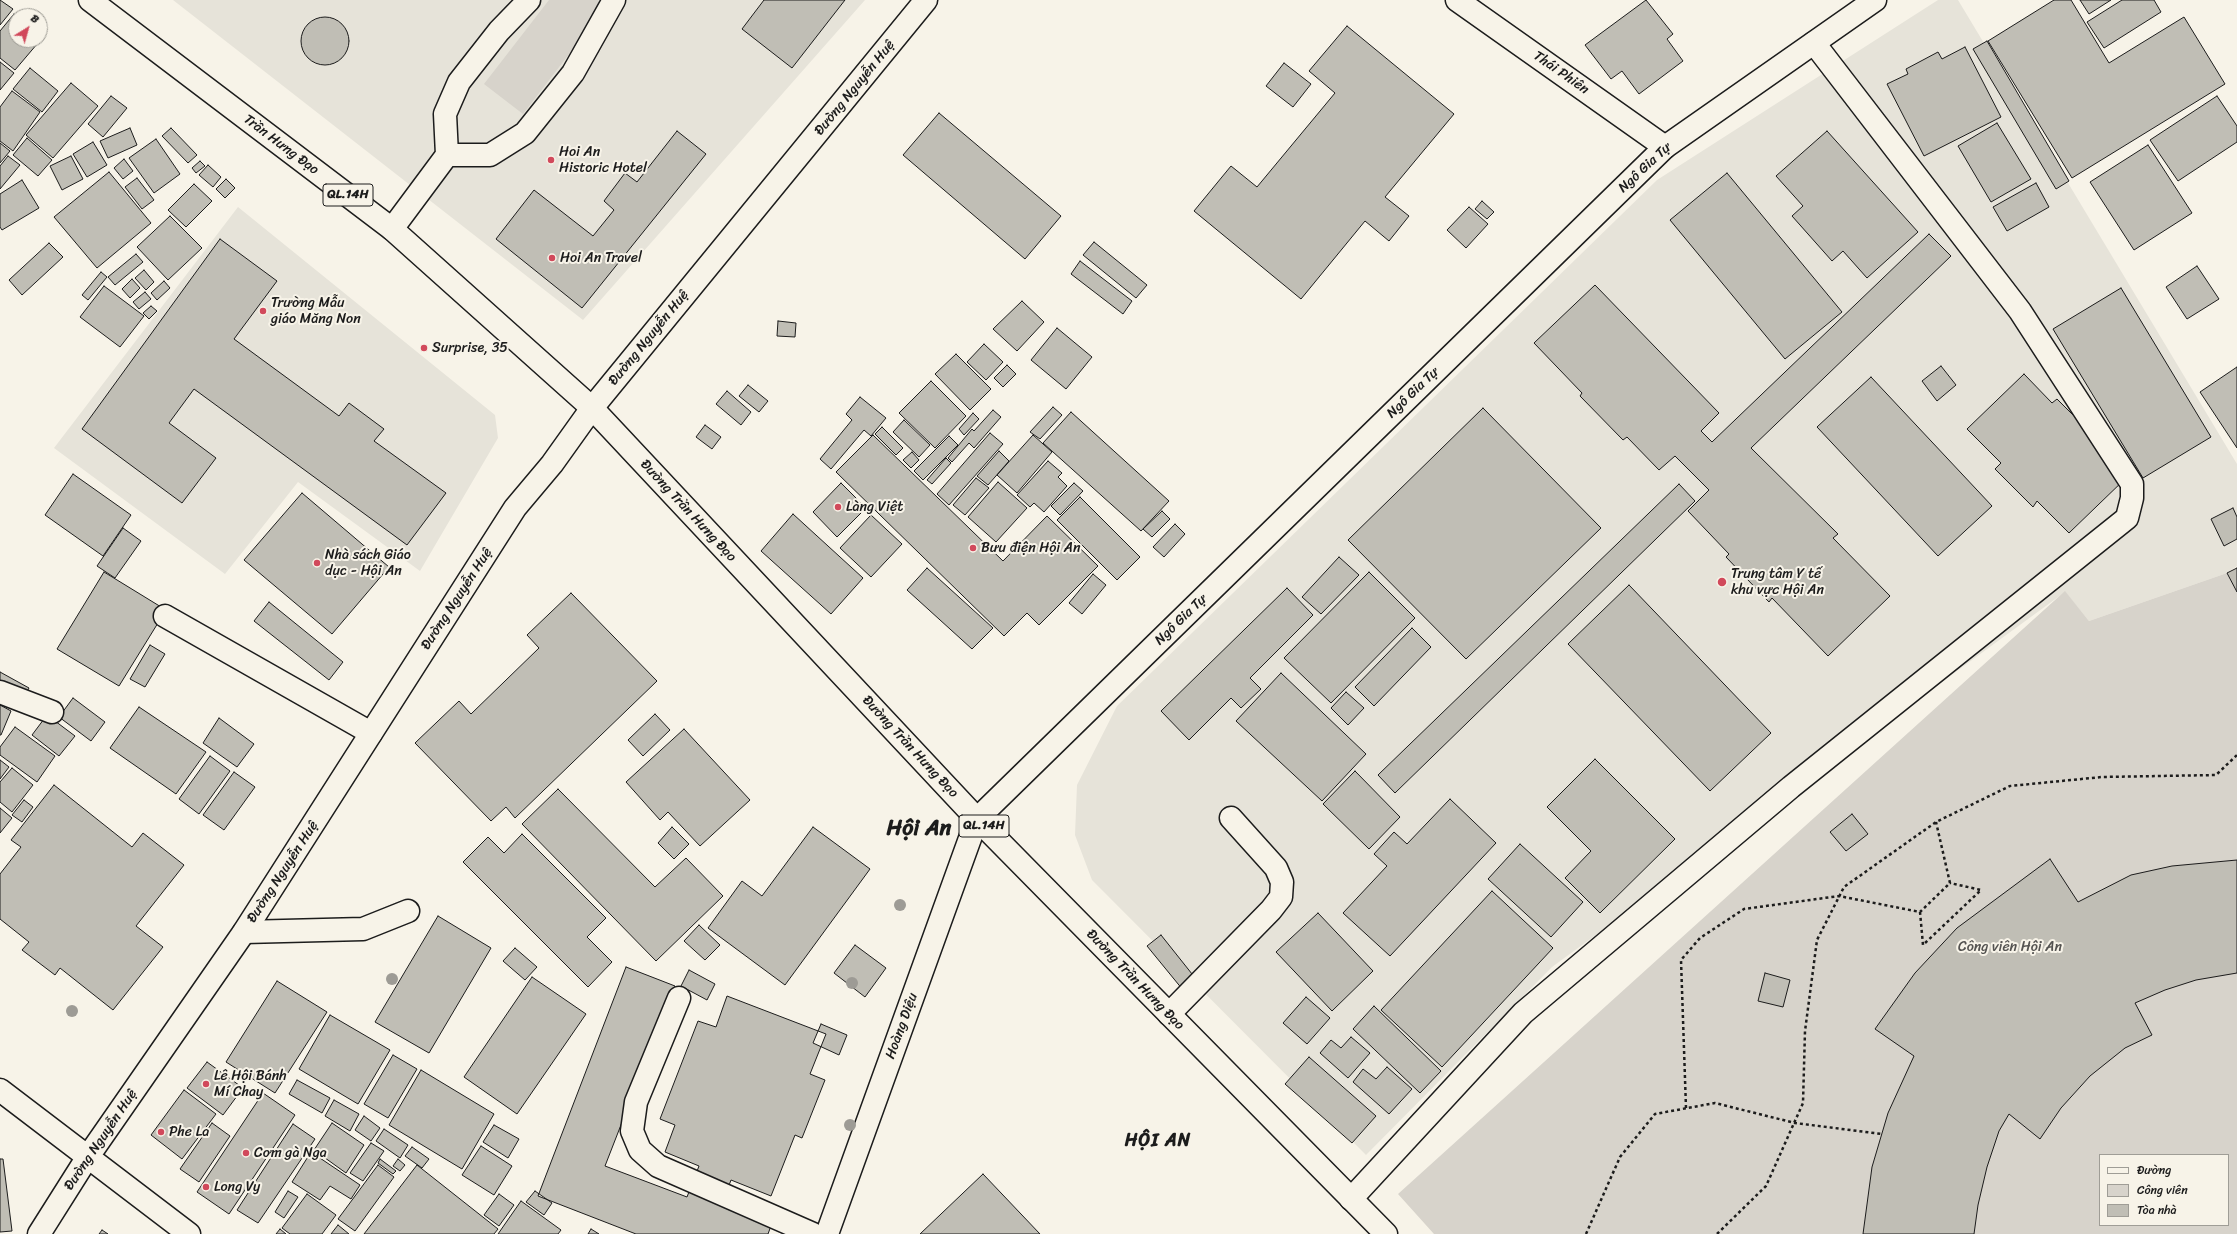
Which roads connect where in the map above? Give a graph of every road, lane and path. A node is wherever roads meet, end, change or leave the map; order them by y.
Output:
1 (90, 0) edge
2 (529, 0) edge
3 (614, 0) edge
4 (926, 0) edge
5 (1457, 0) edge
6 (1875, 0) edge
7 (1814, 42) junction
8 (1665, 147) junction
9 (447, 155) junction
10 (392, 229) junction
11 (592, 408) junction
12 (165, 616) dead end
13 (0, 692) edge
14 (52, 712) dead end
15 (371, 734) junction
16 (2237, 754) edge
17 (1231, 818) dead end
18 (977, 819) junction
19 (1936, 822) junction
20 (1950, 883) junction
21 (1839, 896) junction
22 (408, 911) dead end
23 (1920, 912) junction
24 (244, 932) junction
25 (679, 998) dead end
26 (1169, 1014) junction
27 (0, 1090) edge
28 (1686, 1108) junction
29 (1795, 1123) junction
30 (1882, 1134) dead end
31 (87, 1158) junction
32 (1351, 1199) junction
33 (39, 1234) edge
34 (189, 1234) edge
35 (813, 1234) edge
36 (827, 1234) edge
37 (1386, 1234) edge
38 (1586, 1234) edge
39 (1717, 1234) edge

1 - 10 street, Trần Hưng Đạo / QL.14H
2 - 9 street
3 - 9 street
4 - 11 street, Đường Nguyễn Huệ
5 - 8 street, Thái Phiên
6 - 7 street, Ngô Gia Tự
7 - 8 street, Ngô Gia Tự
7 - 32 street
8 - 18 street, Ngô Gia Tự
9 - 10 street
10 - 11 street, Trần Hưng Đạo / QL.14H
11 - 15 street, Đường Nguyễn Huệ
11 - 18 street, Đường Trần Hưng Đạo / QL.14H
12 - 15 street
13 - 14 street
15 - 24 street, Đường Nguyễn Huệ
16 - 19 path
17 - 26 street
18 - 26 street, Đường Trần Hưng Đạo / QL.14H
18 - 36 street, Hoàng Diệu
19 - 20 path
19 - 21 path
20 - 23 path
20 - 23 path
21 - 23 path
21 - 28 path
21 - 29 path
22 - 24 street
24 - 31 street, Đường Nguyễn Huệ
25 - 35 street
26 - 32 street, Đường Trần Hưng Đạo / QL.14H
27 - 31 street
28 - 29 path
28 - 38 path
29 - 30 path
29 - 39 path
31 - 33 street, Đường Nguyễn Huệ
31 - 34 street
32 - 37 street, Đường Trần Hưng Đạo / QL.14H

